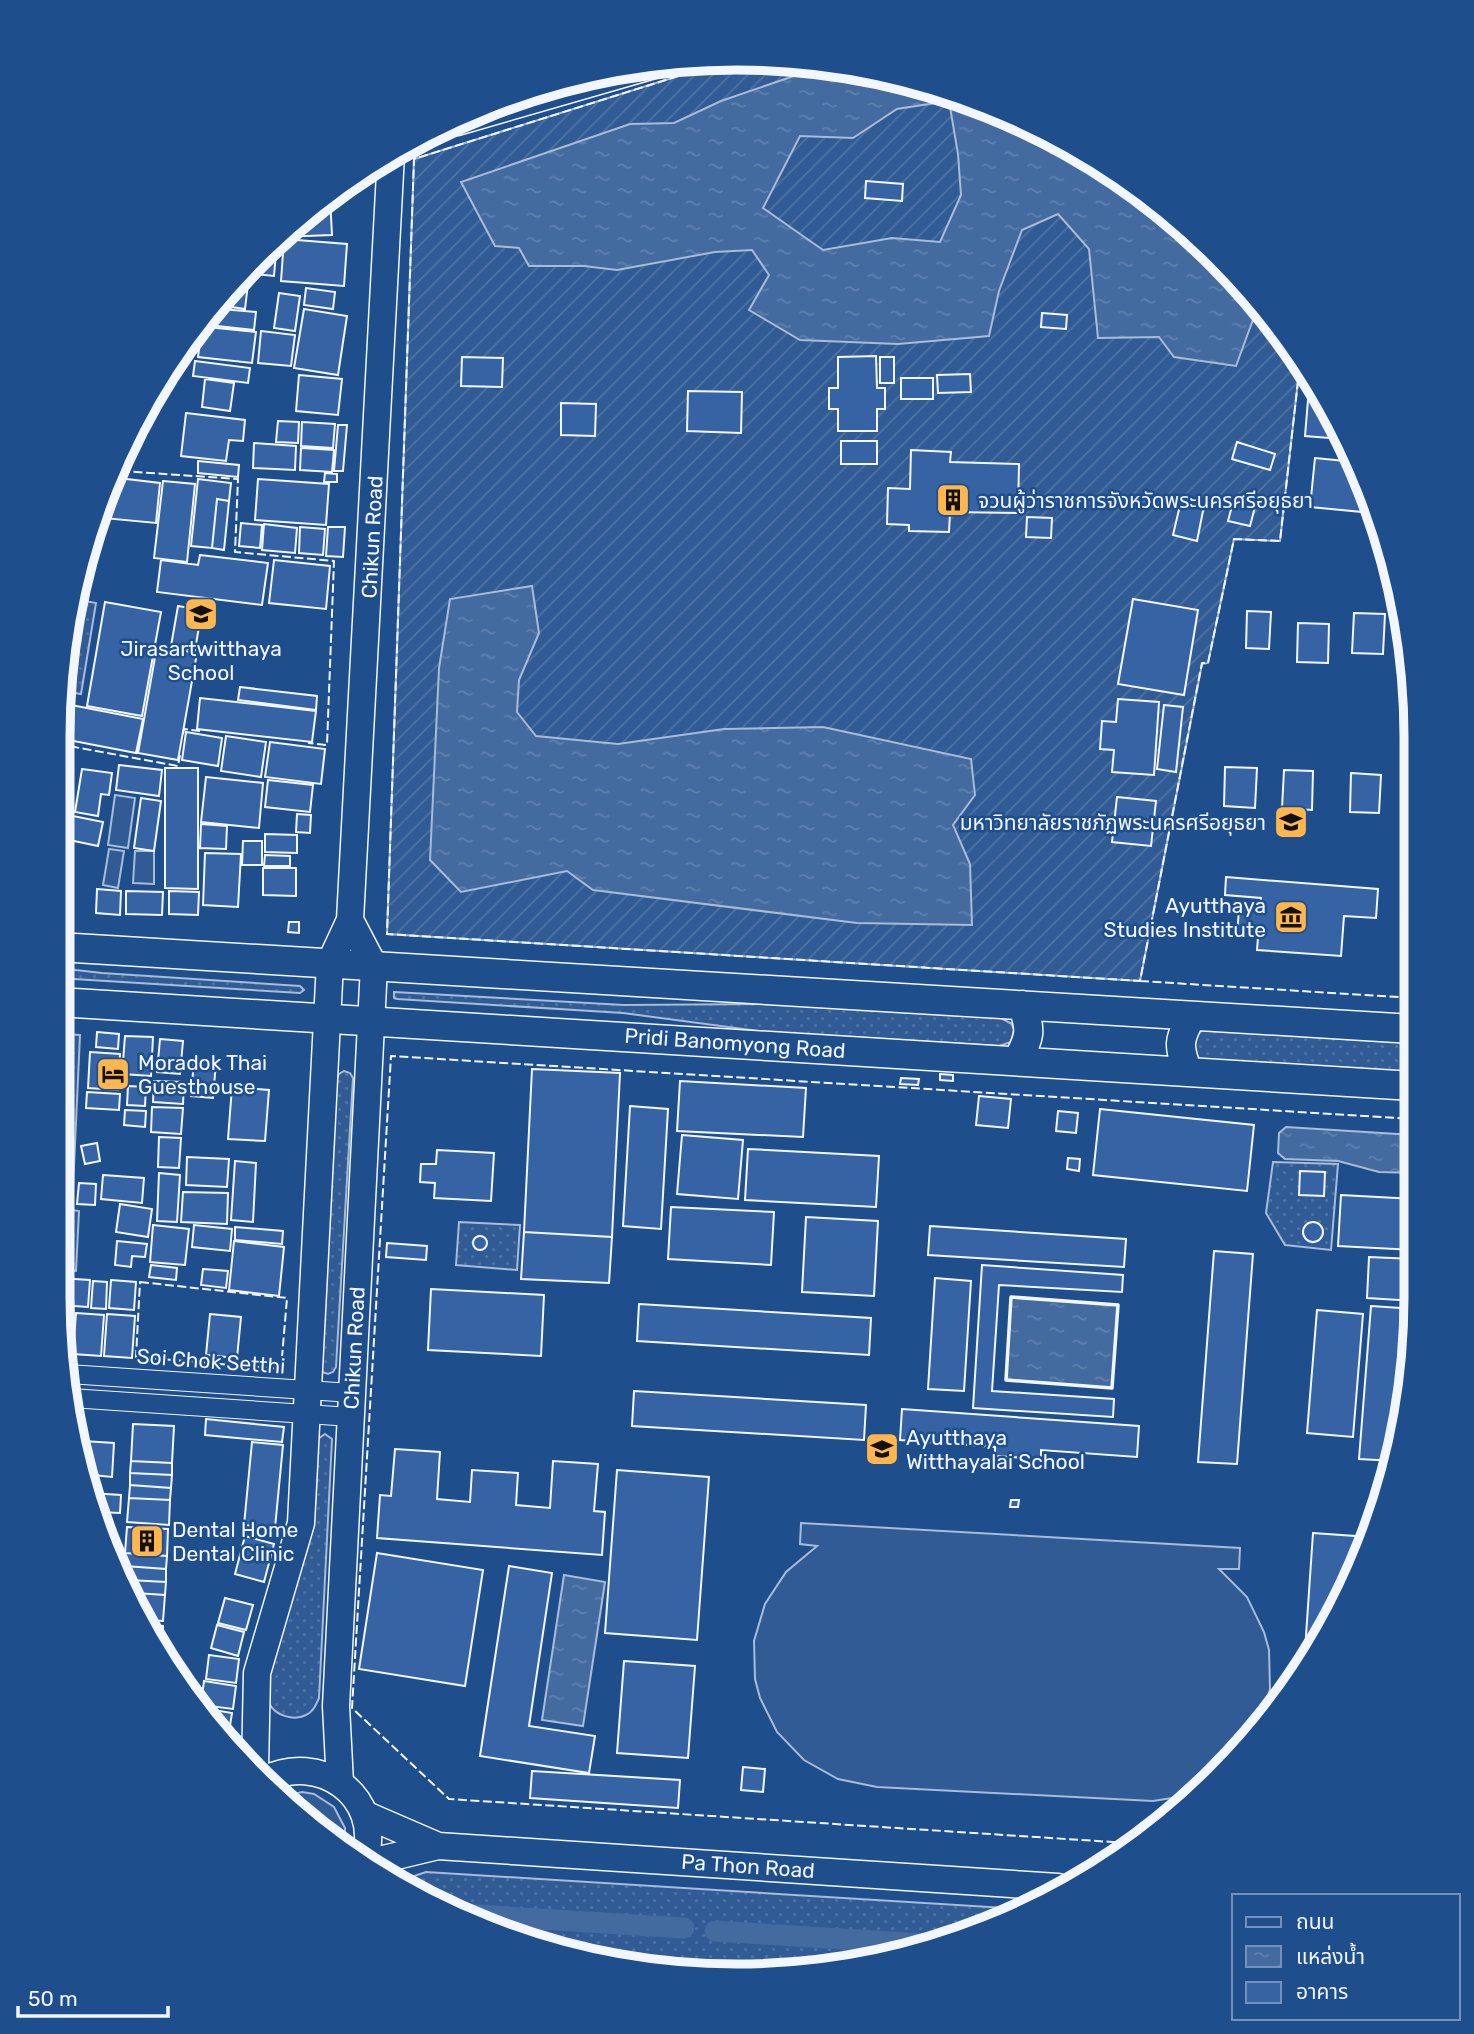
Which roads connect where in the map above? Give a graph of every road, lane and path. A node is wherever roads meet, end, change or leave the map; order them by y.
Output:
1 (390, 167) edge
2 (350, 920) junction
3 (70, 948) edge
4 (330, 963) junction
5 (374, 965) junction
6 (70, 1003) edge
7 (1022, 1005) junction
8 (1192, 1016) junction
9 (327, 1019) junction
10 (371, 1020) junction
11 (1404, 1029) edge
12 (1017, 1061) junction
13 (1188, 1072) junction
14 (1404, 1085) edge
15 (75, 1375) edge
16 (78, 1398) edge
17 (307, 1403) junction
18 (351, 1405) junction
19 (255, 1758) edge
20 (272, 1776) edge
21 (340, 1783) junction
22 (364, 1814) junction
23 (438, 1846) junction
24 (366, 1852) edge
25 (379, 1860) edge
26 (1048, 1886) edge

1 - 2 main road, Chikun Road
2 - 4 main road, Chikun Road
2 - 5 main road
3 - 4 main road
4 - 5 main road
4 - 9 main road, Chikun Road
5 - 7 main road
5 - 10 main road, Chikun Road
6 - 9 main road, Pridi Banomyong Road
7 - 8 main road
7 - 12 main road
8 - 11 main road
8 - 13 main road
9 - 10 main road, Pridi Banomyong Road
9 - 17 main road, Chikun Road
10 - 12 main road, Pridi Banomyong Road
10 - 18 main road, Chikun Road
12 - 13 main road, Pridi Banomyong Road
13 - 14 main road, Pridi Banomyong Road
15 - 17 street, Soi Chok Setthi
16 - 17 street, Soi Chok Setthi
17 - 18 street, Soi Chok Setthi
17 - 18 street, Soi Chok Setthi
17 - 19 main road, Chikun Road
18 - 21 main road, Chikun Road
20 - 21 main road
21 - 22 main road
22 - 23 main road, Pa Thon Road
22 - 24 main road
23 - 25 main road, Pa Thon Road
23 - 26 main road, Pa Thon Road

